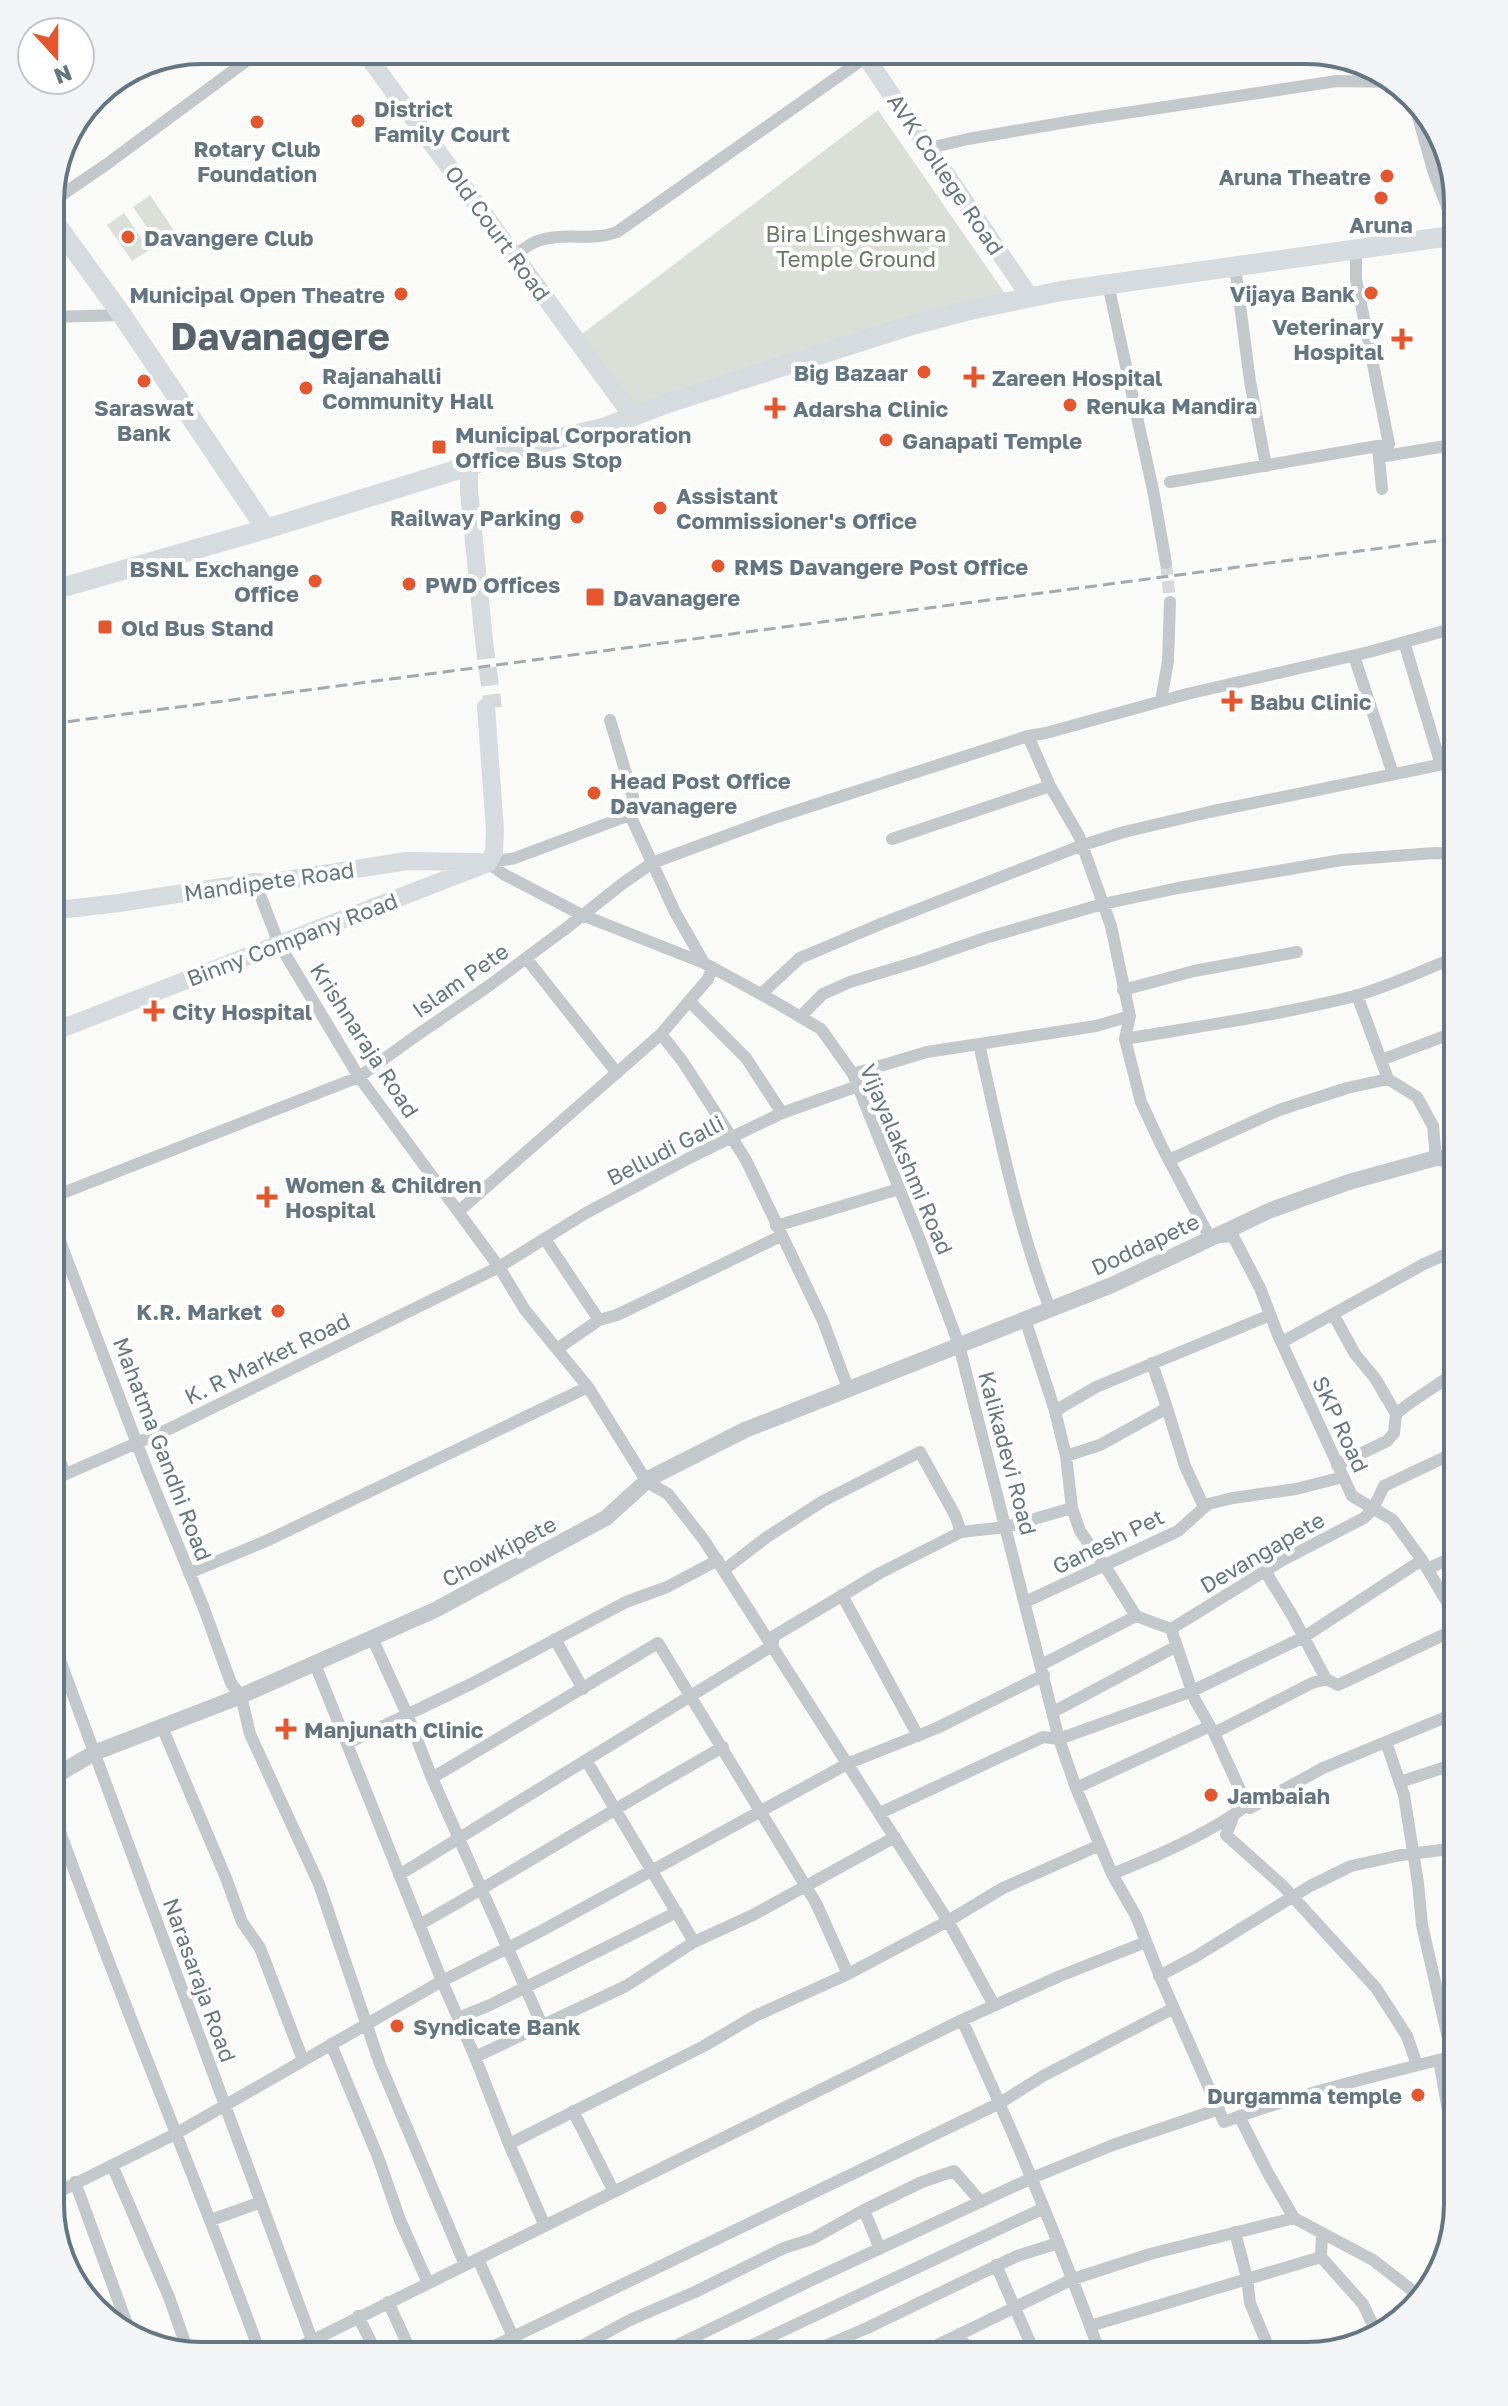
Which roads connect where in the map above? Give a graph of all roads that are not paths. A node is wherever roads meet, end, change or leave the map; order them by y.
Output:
1 (242, 64) edge
2 (373, 64) edge
3 (853, 64) edge
4 (875, 64) edge
5 (1373, 82) edge
6 (1424, 130) edge
7 (929, 148) junction
8 (1443, 191) edge
9 (64, 193) edge
10 (1444, 234) edge
11 (64, 235) edge
12 (1356, 250) junction
13 (514, 256) junction
14 (1235, 267) junction
15 (1108, 284) junction
16 (1030, 297) junction
17 (122, 315) junction
18 (64, 317) edge
19 (633, 417) junction
20 (1444, 445) edge
21 (1378, 451) junction
22 (466, 466) junction
23 (1266, 466) junction
24 (1170, 482) dead end
25 (1382, 489) dead end
26 (266, 529) junction
27 (1166, 563) tunnel mouth
28 (64, 587) edge
29 (1170, 602) tunnel mouth
30 (1444, 631) edge
31 (481, 641) tunnel mouth
32 (1404, 642) junction
33 (1354, 656) junction
34 (1161, 701) junction
35 (489, 708) tunnel mouth
36 (610, 720) dead end
37 (1028, 736) junction
38 (1444, 764) edge
39 (1441, 765) junction
40 (1393, 774) junction
41 (1050, 786) junction
42 (630, 815) junction
43 (892, 839) dead end
44 (1083, 845) junction
45 (1444, 853) edge
46 (492, 863) junction
47 (652, 863) junction
48 (255, 882) junction
49 (1103, 904) junction
50 (64, 909) edge
51 (582, 915) junction
52 (279, 944) junction
53 (1297, 952) dead end
54 (526, 958) junction
55 (1444, 961) edge
56 (708, 965) junction
57 (1123, 990) junction
58 (761, 994) junction
59 (1357, 995) junction
60 (689, 1001) junction
61 (1130, 1016) junction
62 (800, 1017) junction
63 (64, 1028) edge
64 (661, 1034) junction
65 (1444, 1036) edge
66 (1125, 1039) junction
67 (979, 1044) junction
68 (1381, 1060) junction
69 (617, 1073) junction
70 (359, 1077) junction
71 (1388, 1079) junction
72 (855, 1080) junction
73 (782, 1113) junction
74 (732, 1137) junction
75 (1436, 1158) junction
76 (1444, 1159) edge
77 (1169, 1160) junction
78 (899, 1189) junction
79 (64, 1193) edge
80 (459, 1211) junction
81 (778, 1231) junction
82 (1210, 1238) junction
83 (545, 1239) junction
84 (64, 1252) edge
85 (1444, 1255) edge
86 (499, 1267) junction
87 (1050, 1309) junction
88 (1333, 1314) junction
89 (1270, 1315) junction
90 (1025, 1319) junction
91 (599, 1320) junction
92 (1282, 1342) junction
93 (959, 1345) junction
94 (557, 1349) junction
95 (1152, 1363) junction
96 (1444, 1381) edge
97 (588, 1387) junction
98 (848, 1388) junction
99 (1167, 1408) junction
100 (1055, 1411) junction
101 (1396, 1414) junction
102 (137, 1443) junction
103 (1066, 1456) junction
104 (1444, 1458) edge
105 (1340, 1471) junction
106 (65, 1474) edge
107 (647, 1482) junction
108 (1204, 1507) junction
109 (1072, 1508) junction
110 (1373, 1509) junction
111 (1006, 1527) junction
112 (961, 1532) junction
113 (1444, 1559) edge
114 (1424, 1564) junction
115 (721, 1565) junction
116 (1103, 1566) junction
117 (1265, 1571) junction
118 (189, 1573) junction
119 (842, 1595) junction
120 (1444, 1598) edge
121 (1025, 1602) junction
122 (1136, 1616) junction
123 (1171, 1629) junction
124 (1444, 1635) edge
125 (1304, 1637) junction
126 (372, 1638) junction
127 (555, 1639) junction
128 (772, 1646) junction
129 (1177, 1646) junction
130 (315, 1664) junction
131 (1042, 1670) junction
132 (64, 1671) edge
133 (1326, 1679) junction
134 (583, 1689) junction
135 (1192, 1691) junction
136 (241, 1696) junction
137 (690, 1696) junction
138 (1053, 1712) junction
139 (407, 1714) junction
140 (1444, 1718) edge
141 (162, 1727) junction
142 (1212, 1729) junction
143 (918, 1736) junction
144 (1059, 1739) junction
145 (1386, 1742) junction
146 (348, 1743) junction
147 (723, 1747) junction
148 (94, 1753) junction
149 (586, 1760) junction
150 (849, 1763) junction
151 (1444, 1768) edge
152 (64, 1771) edge
153 (432, 1778) junction
154 (1400, 1782) junction
155 (1076, 1788) junction
156 (1247, 1805) junction
157 (761, 1809) junction
158 (616, 1811) junction
159 (880, 1813) junction
160 (1234, 1815) junction
161 (460, 1837) junction
162 (895, 1837) junction
163 (64, 1843) edge
164 (1100, 1845) junction
165 (1444, 1850) edge
166 (1412, 1854) junction
167 (652, 1869) junction
168 (1112, 1874) junction
169 (399, 1875) junction
170 (805, 1887) junction
171 (482, 1890) junction
172 (1293, 1896) junction
173 (677, 1912) junction
174 (948, 1921) junction
175 (419, 1925) junction
176 (694, 1942) junction
177 (1146, 1942) junction
178 (507, 1948) junction
179 (848, 1974) junction
180 (1159, 1976) junction
181 (442, 1981) junction
182 (525, 1987) junction
183 (994, 2005) junction
184 (1174, 2008) junction
185 (458, 2018) junction
186 (962, 2020) junction
187 (366, 2024) junction
188 (542, 2025) junction
189 (1444, 2029) edge
190 (331, 2044) junction
191 (475, 2057) junction
192 (1444, 2058) edge
193 (303, 2060) junction
194 (1417, 2065) junction
195 (1000, 2103) junction
196 (225, 2106) junction
197 (1219, 2109) junction
198 (573, 2111) junction
199 (1239, 2116) junction
200 (177, 2133) junction
201 (509, 2144) junction
202 (112, 2165) junction
203 (1032, 2178) junction
204 (75, 2182) junction
205 (64, 2188) edge
206 (614, 2192) junction
207 (261, 2202) junction
208 (981, 2202) junction
209 (1044, 2208) junction
210 (864, 2210) junction
211 (1294, 2218) junction
212 (211, 2220) junction
213 (545, 2226) junction
214 (1235, 2232) junction
215 (1322, 2233) junction
216 (1058, 2243) junction
217 (880, 2249) junction
218 (1321, 2257) junction
219 (478, 2259) junction
220 (465, 2265) junction
221 (996, 2265) junction
222 (1247, 2278) junction
223 (1073, 2279) junction
224 (428, 2283) junction
225 (1413, 2291) edge
226 (388, 2302) junction
227 (1016, 2307) junction
228 (358, 2316) junction
229 (125, 2319) edge
230 (1373, 2325) edge
231 (1090, 2326) junction
232 (959, 2334) junction
233 (513, 2337) junction
234 (312, 2340) junction
235 (184, 2341) edge
236 (255, 2342) edge
237 (308, 2342) edge
238 (371, 2342) edge
239 (407, 2342) edge
240 (503, 2342) edge
241 (515, 2342) edge
242 (589, 2342) edge
243 (684, 2342) edge
244 (759, 2342) edge
245 (834, 2342) edge
246 (943, 2342) edge
247 (963, 2342) edge
248 (1030, 2342) edge
249 (1096, 2342) edge
250 (1266, 2342) edge

1 - 9 street
2 - 13 main road, Old Court Road
3 - 13 street
4 - 7 main road, AVK College Road
5 - 7 street
6 - 8 street
7 - 16 main road, AVK College Road
10 - 12 main road
11 - 17 main road
12 - 14 main road
12 - 21 street
13 - 19 main road, Old Court Road
14 - 15 main road
14 - 23 street
15 - 16 main road
15 - 27 street
16 - 19 main road
17 - 18 street
17 - 26 main road
19 - 22 main road
20 - 21 street
21 - 23 street
21 - 25 street
22 - 26 main road
22 - 31 main road
23 - 24 street
26 - 28 main road
29 - 34 street
30 - 32 street, Islam Pete
32 - 33 street, Islam Pete
32 - 39 street
33 - 34 street, Islam Pete
33 - 40 street
34 - 37 street, Islam Pete
35 - 46 main road
36 - 42 street
37 - 41 street
37 - 47 street, Islam Pete
38 - 39 street
39 - 40 street
40 - 44 street
41 - 43 street
41 - 44 street
42 - 46 street
42 - 47 street
44 - 49 street
44 - 58 street
45 - 49 street
46 - 48 main road, Mandipete Road
46 - 51 street, Vijayalakshmi Road
46 - 52 main road, Binny Company Road
47 - 51 street, Islam Pete
47 - 56 street
48 - 50 main road, Mandipete Road
48 - 52 street, Krishnaraja Road
49 - 57 street
49 - 62 street
51 - 54 street, Islam Pete
51 - 56 street, Vijayalakshmi Road
52 - 63 main road, Binny Company Road
52 - 70 street, Krishnaraja Road
53 - 57 street
54 - 69 street
54 - 70 street, Islam Pete
55 - 59 street
56 - 58 street, Vijayalakshmi Road
56 - 60 street
57 - 61 street
58 - 62 street, Vijayalakshmi Road
59 - 66 street
59 - 68 street
60 - 64 street
60 - 73 street
61 - 66 street
61 - 67 street, Belludi Galli
62 - 72 street, Vijayalakshmi Road
64 - 69 street
64 - 74 street
65 - 68 street
66 - 77 street
67 - 72 street, Belludi Galli
67 - 87 street
68 - 71 street
69 - 80 street
70 - 79 street, Islam Pete
70 - 80 street, Krishnaraja Road
71 - 75 street
71 - 77 street
72 - 73 street, Belludi Galli
72 - 78 street, Vijayalakshmi Road
73 - 74 street, Belludi Galli
74 - 81 street
74 - 83 street, Belludi Galli
75 - 76 street
75 - 82 street, Doddapete
77 - 82 street
78 - 81 street
78 - 93 street, Vijayalakshmi Road
80 - 86 street, Krishnaraja Road
81 - 91 street
81 - 98 street
82 - 87 street, Doddapete
82 - 89 street, SKP Road
83 - 86 street, Belludi Galli
83 - 91 street
84 - 102 street, Mahatma Gandhi Road
85 - 88 street
86 - 94 street, Krishnaraja Road
86 - 102 street, K. R Market Road
87 - 90 street, Doddapete
88 - 92 street
88 - 101 street
89 - 92 street, SKP Road
89 - 95 street
90 - 93 street, Doddapete
90 - 100 street
91 - 94 street
92 - 105 street, SKP Road
93 - 98 street, Chowkipete
93 - 111 street, Kalikadevi Road
94 - 97 street, Krishnaraja Road
95 - 99 street
95 - 100 street
96 - 101 street
97 - 107 street, Krishnaraja Road
97 - 118 street
98 - 107 street, Chowkipete
99 - 103 street
99 - 108 street
100 - 103 street
101 - 105 street, Ganesh Pet
102 - 106 street, K. R Market Road
102 - 118 street, Mahatma Gandhi Road
103 - 109 street
104 - 110 street, Devangapete
105 - 108 street, Ganesh Pet
105 - 110 street, SKP Road
107 - 115 street, Krishnaraja Road
107 - 126 street, Chowkipete
108 - 116 street, Ganesh Pet
109 - 111 street
109 - 116 street
110 - 114 street, SKP Road
110 - 117 street, Devangapete
111 - 112 street
111 - 121 street, Kalikadevi Road
112 - 115 street
112 - 119 street
113 - 114 street
114 - 120 street, SKP Road
114 - 125 street
115 - 127 street
115 - 128 street, Krishnaraja Road
116 - 121 street, Ganesh Pet
116 - 122 street
117 - 123 street, Devangapete
117 - 125 street
118 - 136 street, Mahatma Gandhi Road
119 - 128 street
119 - 143 street
121 - 131 street, Kalikadevi Road
122 - 123 street
122 - 131 street
123 - 129 street
124 - 133 street
125 - 133 street
125 - 135 street
126 - 130 street, Chowkipete
126 - 139 street
127 - 134 street
127 - 139 street
128 - 137 street
128 - 150 street, Krishnaraja Road
129 - 135 street
129 - 138 street
130 - 136 street, Chowkipete
130 - 146 street
131 - 138 street, Kalikadevi Road
131 - 143 street
132 - 148 street, Narasaraja Road
133 - 142 street
134 - 137 street
134 - 153 street
135 - 142 street
135 - 144 street
136 - 141 street, Chowkipete
136 - 187 street, Mahatma Gandhi Road
137 - 147 street
137 - 149 street
138 - 144 street, Kalikadevi Road
139 - 146 street
139 - 153 street
140 - 145 street
141 - 148 street, Chowkipete
141 - 193 street
142 - 155 street
142 - 156 street
143 - 150 street
144 - 155 street, Kalikadevi Road
144 - 159 street
145 - 154 street
145 - 156 street
146 - 169 street
147 - 157 street
147 - 158 street
148 - 152 street, Chowkipete
148 - 196 street, Narasaraja Road
149 - 158 street
149 - 161 street
150 - 157 street
150 - 159 street, Krishnaraja Road
151 - 154 street
153 - 161 street
154 - 166 street
155 - 164 street, Kalikadevi Road
156 - 160 street
157 - 167 street
157 - 170 street
158 - 167 street
158 - 171 street
159 - 162 street, Krishnaraja Road
160 - 168 street
160 - 172 street
161 - 169 street
161 - 171 street
162 - 170 street
162 - 174 street, Krishnaraja Road
163 - 200 street
164 - 168 street, Kalikadevi Road
164 - 174 street
165 - 166 street
166 - 172 street
166 - 189 street
167 - 173 street
167 - 178 street
168 - 177 street, Kalikadevi Road
169 - 175 street
170 - 176 street
170 - 179 street
171 - 175 street
171 - 178 street
172 - 180 street
172 - 194 street
173 - 176 street
173 - 182 street
174 - 179 street
174 - 183 street, Krishnaraja Road
175 - 181 street
176 - 188 street
177 - 180 street, Kalikadevi Road
177 - 183 street
178 - 181 street
178 - 182 street
179 - 198 street
180 - 184 street, Kalikadevi Road
181 - 185 street
181 - 187 street
182 - 185 street
182 - 188 street
183 - 186 street
184 - 195 street
184 - 197 street, Kalikadevi Road
185 - 191 street
186 - 195 street
186 - 206 street
187 - 190 street
187 - 220 street, Mahatma Gandhi Road
188 - 191 street
190 - 193 street
190 - 224 street
191 - 201 street
192 - 194 street
193 - 196 street
194 - 199 street
195 - 203 street
195 - 233 street
196 - 200 street
196 - 207 street, Narasaraja Road
197 - 199 street
197 - 203 street
198 - 201 street
198 - 206 street
199 - 211 street
200 - 202 street
200 - 212 street
201 - 213 street
202 - 204 street
202 - 235 street
203 - 208 street
203 - 209 street
204 - 205 street
204 - 229 street
206 - 213 street
207 - 212 street
207 - 234 street, Narasaraja Road
208 - 210 street
208 - 217 street
209 - 216 street
209 - 244 street
210 - 217 street
210 - 242 street
211 - 214 street
211 - 215 street
212 - 236 street
213 - 219 street
214 - 222 street
214 - 223 street
215 - 218 street
215 - 225 street
216 - 221 street
216 - 223 street
217 - 243 street
218 - 222 street
218 - 230 street
219 - 220 street
219 - 233 street
220 - 224 street
221 - 227 street
221 - 245 street
222 - 231 street
222 - 250 street
223 - 227 street
223 - 231 street
224 - 226 street
226 - 228 street
226 - 239 street
227 - 232 street
227 - 248 street
228 - 234 street
228 - 238 street
231 - 249 street
232 - 246 street
232 - 247 street
233 - 240 street
233 - 241 street
234 - 237 street

